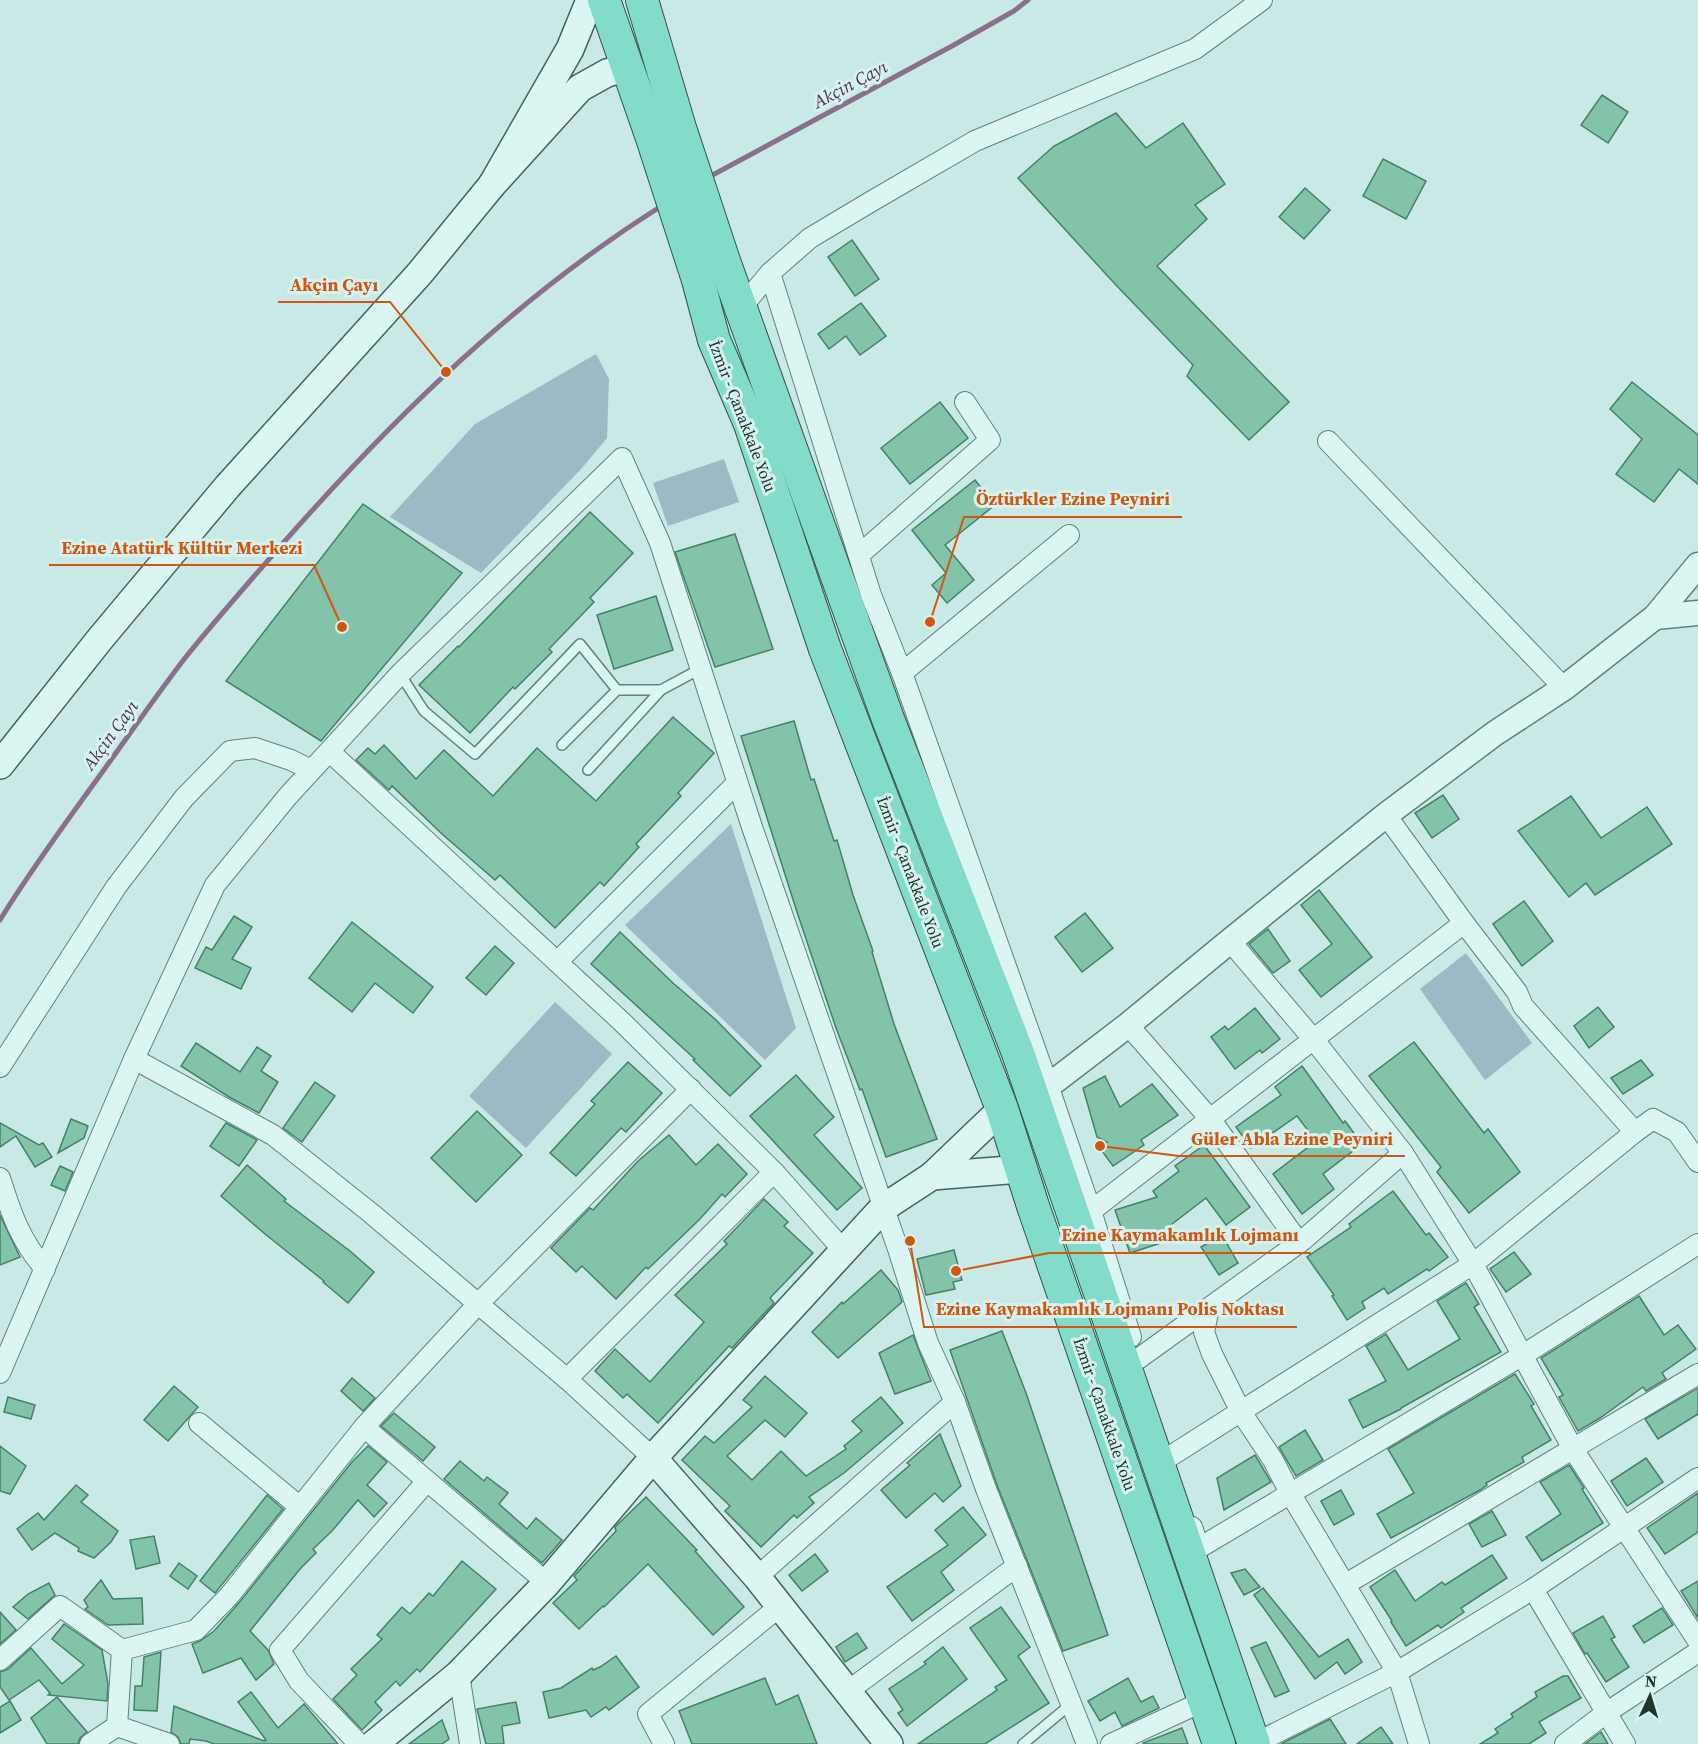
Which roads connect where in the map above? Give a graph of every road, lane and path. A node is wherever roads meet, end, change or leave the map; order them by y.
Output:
1 (590, 0) edge
2 (604, 0) edge
3 (642, 0) edge
4 (1262, 0) edge
5 (628, 67) junction
6 (666, 133) junction
7 (492, 185) junction
8 (770, 273) junction
9 (741, 308) junction
10 (965, 402) dead end
11 (1328, 441) dead end
12 (1069, 535) dead end
13 (859, 555) junction
14 (1698, 565) edge
15 (1698, 613) edge
16 (1655, 617) junction
17 (700, 669) junction
18 (902, 673) junction
19 (400, 674) junction
20 (1564, 688) junction
21 (617, 690) junction
22 (661, 690) junction
23 (562, 745) dead end
24 (330, 752) junction
25 (0, 765) edge
26 (312, 770) junction
27 (588, 770) dead end
28 (737, 783) junction
29 (1386, 815) junction
30 (1464, 923) junction
31 (1230, 941) junction
32 (557, 962) junction
33 (1128, 1025) junction
34 (1314, 1040) junction
35 (134, 1059) junction
36 (0, 1067) edge
37 (691, 1089) junction
38 (1041, 1091) junction
39 (1002, 1109) junction
40 (1211, 1120) junction
41 (1635, 1132) junction
42 (1403, 1153) junction
43 (1698, 1162) edge
44 (1022, 1169) junction
45 (774, 1172) junction
46 (932, 1176) junction
47 (0, 1178) edge
48 (883, 1208) junction
49 (1091, 1211) junction
50 (1299, 1243) junction
51 (1698, 1244) edge
52 (844, 1251) junction
53 (1473, 1264) junction
54 (45, 1269) junction
55 (478, 1304) junction
56 (1209, 1308) junction
57 (1523, 1355) junction
58 (1138, 1359) junction
59 (0, 1371) edge
60 (1698, 1374) edge
61 (567, 1379) junction
62 (955, 1402) junction
63 (1240, 1412) junction
64 (199, 1423) dead end
65 (364, 1428) junction
66 (1573, 1449) junction
67 (1169, 1457) junction
68 (653, 1458) junction
69 (1698, 1478) edge
70 (427, 1480) junction
71 (1290, 1493) junction
72 (300, 1507) junction
73 (1624, 1527) junction
74 (1017, 1566) junction
75 (757, 1577) junction
76 (547, 1583) junction
77 (1346, 1584) junction
78 (1533, 1589) junction
79 (779, 1607) junction
80 (1698, 1641) edge
81 (122, 1650) junction
82 (1698, 1652) edge
83 (0, 1660) edge
84 (1397, 1672) junction
85 (459, 1674) junction
86 (848, 1691) junction
87 (1204, 1701) junction
88 (1071, 1704) junction
89 (1606, 1713) junction
90 (117, 1726) junction
91 (90, 1744) edge
92 (169, 1744) edge
93 (359, 1744) edge
94 (374, 1744) edge
95 (470, 1744) edge
96 (664, 1744) edge
97 (890, 1744) edge
98 (1023, 1744) edge
99 (1087, 1744) edge
100 (1111, 1744) edge
101 (1219, 1744) edge
102 (1254, 1744) edge
103 (1419, 1744) edge
104 (1565, 1744) edge
105 (1625, 1744) edge

1 - 7 main road
2 - 5 highway, İzmir - Çanakkale Yolu
3 - 6 highway, İzmir - Çanakkale Yolu
4 - 8 street
5 - 6 highway, İzmir - Çanakkale Yolu
5 - 7 main road
6 - 9 highway, İzmir - Çanakkale Yolu
6 - 39 highway, İzmir - Çanakkale Yolu
7 - 25 main road
8 - 9 street
8 - 13 street
9 - 38 highway, İzmir - Çanakkale Yolu
10 - 13 street
11 - 20 street
12 - 18 street
13 - 18 street
14 - 16 street
15 - 16 street
16 - 20 street
17 - 19 street
17 - 22 lane
17 - 28 street
18 - 38 street
19 - 21 lane
19 - 24 street
20 - 29 street
21 - 22 lane
21 - 23 lane
22 - 27 lane
24 - 26 street
24 - 32 street
26 - 35 street
26 - 36 street
28 - 32 street
28 - 48 street
29 - 30 street
29 - 31 street
30 - 34 street
30 - 41 street
31 - 33 street
31 - 34 street
32 - 37 street
33 - 38 street
33 - 40 street
34 - 40 street
34 - 42 street
35 - 54 street
35 - 55 street
37 - 45 street
37 - 55 street
38 - 49 street
38 - 102 highway, İzmir - Çanakkale Yolu
39 - 44 highway, İzmir - Çanakkale Yolu
39 - 46 main road
40 - 49 street
40 - 50 street
41 - 43 street
41 - 53 street
42 - 50 street
42 - 53 street
44 - 46 main road
44 - 87 highway, İzmir - Çanakkale Yolu
45 - 52 street
45 - 61 street
46 - 48 main road
47 - 54 street
48 - 52 main road
48 - 62 street
49 - 58 street
50 - 56 street
51 - 57 street
52 - 68 main road
53 - 57 street
53 - 63 street
54 - 59 street
55 - 61 street
55 - 65 street
56 - 58 street
56 - 63 street
57 - 66 street
57 - 71 street
58 - 67 street
60 - 66 street
61 - 68 street
62 - 74 street
62 - 75 street
63 - 67 street
63 - 71 street
64 - 72 street
65 - 70 street
65 - 72 street
66 - 73 street
66 - 77 street
67 - 71 street
68 - 75 main road
68 - 76 main road
69 - 73 street
70 - 76 street
70 - 93 street
71 - 77 street
72 - 81 street
73 - 78 street
73 - 80 street
74 - 86 street
74 - 88 street
75 - 79 main road
76 - 85 main road
77 - 84 street
78 - 84 street
78 - 89 street
79 - 86 main road
79 - 96 street
81 - 83 street
81 - 90 street
82 - 89 street
84 - 102 street
84 - 103 street
85 - 94 main road
85 - 95 street
86 - 97 main road
87 - 100 street
87 - 101 highway, İzmir - Çanakkale Yolu
88 - 98 lane
88 - 99 street
89 - 104 street
89 - 105 street
90 - 91 street
90 - 92 street

